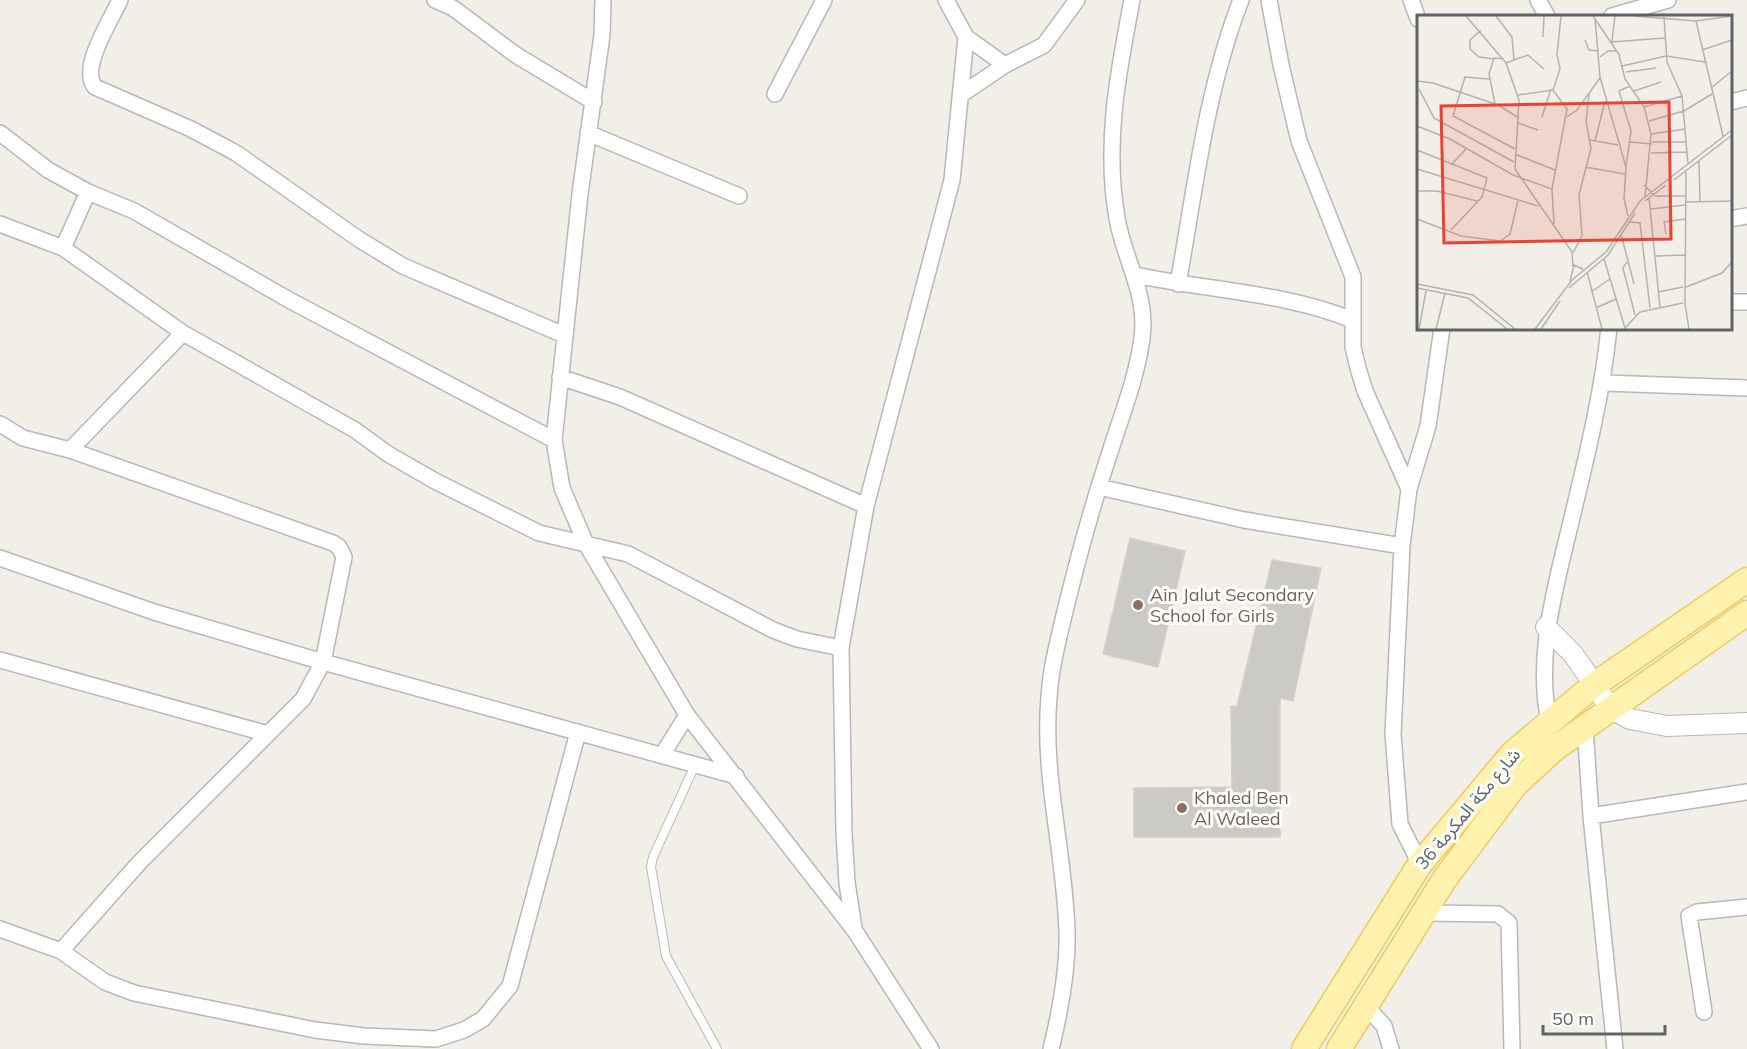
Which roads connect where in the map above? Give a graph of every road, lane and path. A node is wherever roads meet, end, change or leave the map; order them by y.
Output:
1 (120, 0) edge
2 (435, 0) edge
3 (603, 0) edge
4 (824, 0) edge
5 (946, 0) edge
6 (1077, 0) edge
7 (1132, 0) edge
8 (1241, 0) edge
9 (1269, 0) edge
10 (1411, 0) edge
11 (1538, 0) edge
12 (1668, 0) edge
13 (1417, 15) edge
14 (1546, 15) edge
15 (1616, 15) edge
16 (966, 37) junction
17 (1005, 65) junction
18 (776, 94) dead end
19 (962, 94) junction
20 (1747, 98) edge
21 (594, 102) junction
22 (1732, 102) edge
23 (0, 133) edge
24 (588, 133) junction
25 (88, 192) junction
26 (740, 196) dead end
27 (1747, 216) edge
28 (1732, 219) edge
29 (0, 224) edge
30 (63, 248) junction
31 (1136, 275) junction
32 (1178, 284) junction
33 (1352, 320) junction
34 (1442, 330) edge
35 (1609, 330) edge
36 (183, 333) junction
37 (564, 335) junction
38 (560, 377) junction
39 (1604, 383) junction
40 (1747, 388) edge
41 (0, 424) edge
42 (554, 440) junction
43 (70, 450) junction
44 (1099, 486) junction
45 (1409, 489) junction
46 (866, 506) junction
47 (586, 544) junction
48 (1402, 546) junction
49 (0, 558) edge
50 (1747, 580) edge
51 (1747, 613) edge
52 (1546, 627) junction
53 (841, 648) junction
54 (0, 660) edge
55 (323, 662) junction
56 (1594, 685) junction
57 (1611, 709) junction
58 (687, 715) junction
59 (1548, 722) junction
60 (1747, 723) edge
61 (1585, 727) junction
62 (578, 732) junction
63 (268, 734) junction
64 (1554, 749) junction
65 (662, 755) junction
66 (696, 763) junction
67 (736, 776) junction
68 (1747, 792) edge
69 (1591, 816) junction
70 (1420, 864) junction
71 (1747, 907) edge
72 (1426, 912) junction
73 (0, 929) edge
74 (855, 931) junction
75 (62, 951) junction
76 (1365, 1005) junction
77 (1704, 1012) dead end
78 (717, 1049) edge
79 (931, 1049) edge
80 (1051, 1049) edge
81 (1304, 1049) edge
82 (1339, 1049) edge
83 (1391, 1049) edge
84 (1512, 1049) edge
85 (1615, 1049) edge

1 - 37 street
2 - 21 street
3 - 21 street
4 - 18 street
5 - 16 street
6 - 17 street
7 - 31 street
8 - 32 street
9 - 33 street
10 - 13 street
11 - 14 street
12 - 15 street
16 - 17 street
16 - 19 street
17 - 19 street
19 - 46 street
20 - 22 street
21 - 24 street
23 - 25 street
24 - 26 street
24 - 37 street
25 - 30 street
25 - 42 street
27 - 28 street
29 - 30 street
30 - 36 street
31 - 32 street
31 - 44 street
32 - 33 street
33 - 45 street
34 - 45 street
35 - 39 street
36 - 43 street
36 - 47 street
37 - 38 street
38 - 42 street
38 - 46 street
39 - 40 street
39 - 52 street
41 - 43 street
42 - 47 street
43 - 55 street
44 - 48 street
44 - 80 street
45 - 48 street
46 - 53 street
47 - 53 street
47 - 58 street
48 - 70 street
49 - 55 street
50 - 56 main road, شارع مكة المكرمة 36
51 - 57 main road, شارع مكة المكرمة 36
52 - 56 street
52 - 59 street
53 - 74 street
54 - 63 street
55 - 62 street
55 - 63 street
56 - 57 street
56 - 59 main road, شارع مكة المكرمة 36
57 - 60 street
57 - 61 main road, شارع مكة المكرمة 36
58 - 65 street
58 - 67 street
59 - 64 street
59 - 70 main road, شارع مكة المكرمة 36
61 - 64 main road, شارع مكة المكرمة 36
61 - 69 street
62 - 65 street
62 - 75 street
63 - 75 street
64 - 72 main road, شارع مكة المكرمة 36
65 - 66 street
66 - 67 street
66 - 78 lane
67 - 74 street
68 - 69 street
69 - 85 street
70 - 81 main road, شارع مكة المكرمة 36
71 - 77 street
72 - 76 main road, شارع مكة المكرمة 36
72 - 84 street
73 - 75 street
74 - 79 street
76 - 82 main road, شارع مكة المكرمة 36
76 - 83 street

